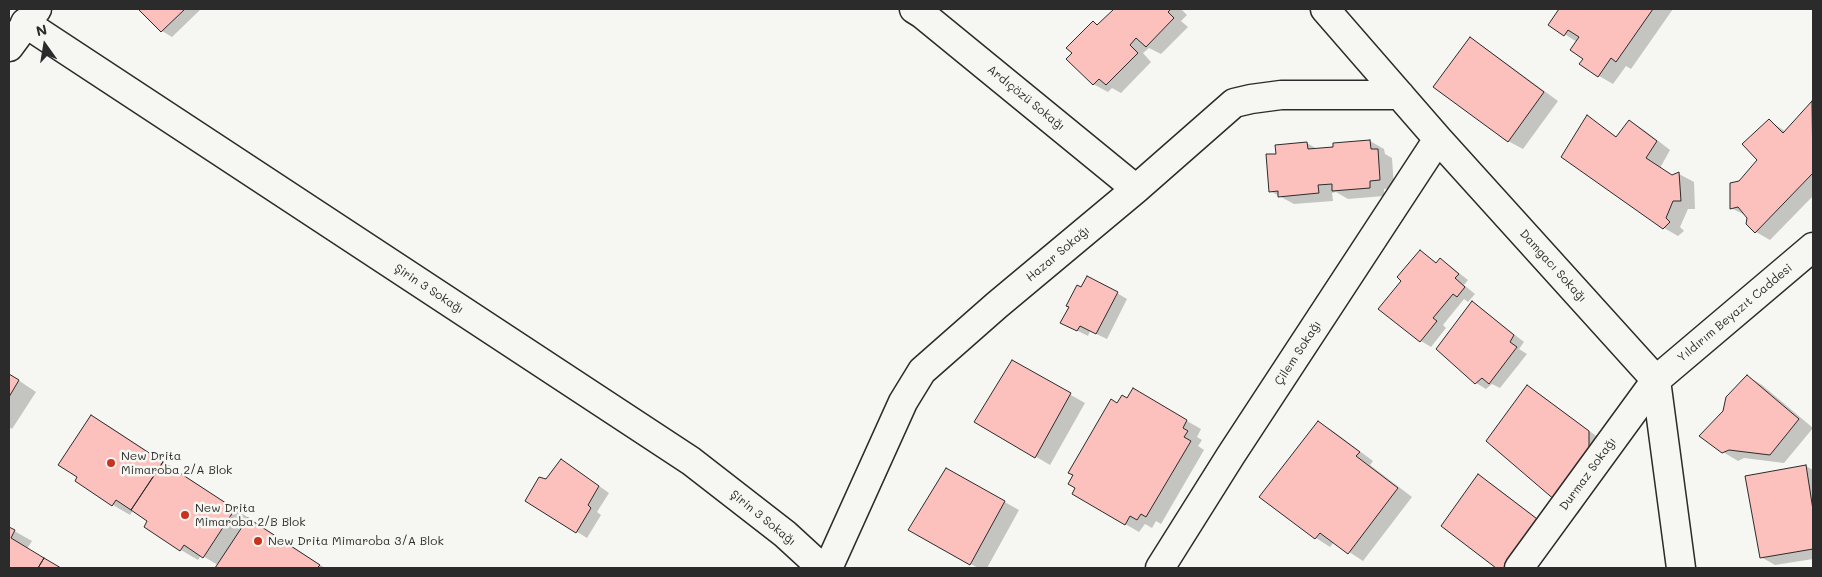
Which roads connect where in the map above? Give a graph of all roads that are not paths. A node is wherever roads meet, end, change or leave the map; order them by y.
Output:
1 (914, 9) edge
2 (1325, 9) edge
3 (31, 16) edge
4 (9, 47) edge
5 (1400, 94) junction
6 (1438, 139) junction
7 (1136, 190) junction
8 (1813, 247) edge
9 (1656, 380) junction
10 (822, 568) edge
11 (828, 568) edge
12 (1160, 568) edge
13 (1519, 568) edge
14 (1681, 568) edge

1 - 7 street, Ardıçözü Sokağı
2 - 5 street, Damgacı Sokağı
3 - 4 street
3 - 10 street, Şirin 3 Sokağı
5 - 6 street, Damgacı Sokağı
5 - 7 street, Hazar Sokağı
6 - 9 street, Damgacı Sokağı
6 - 12 street, Çilem Sokağı
7 - 11 street, Hazar Sokağı
8 - 9 street, Yıldırım Beyazıt Caddesi
9 - 13 street, Durmaz Sokağı
9 - 14 street

